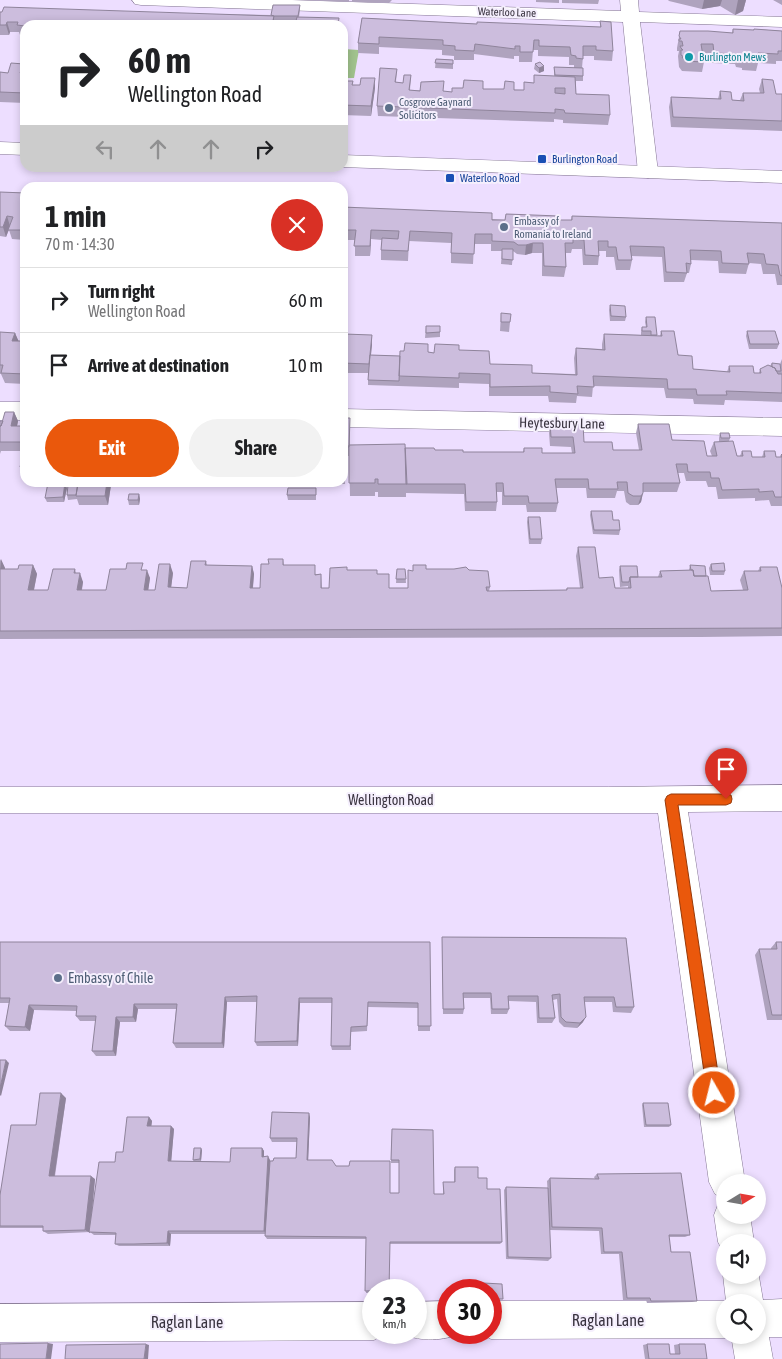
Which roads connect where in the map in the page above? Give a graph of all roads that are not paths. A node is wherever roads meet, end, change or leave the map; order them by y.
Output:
1 (142, 0) edge
2 (630, 8) edge
3 (782, 22) edge
4 (0, 148) edge
5 (20, 148) edge
6 (348, 161) edge
7 (648, 172) junction
8 (782, 177) edge
9 (0, 411) edge
10 (20, 412) edge
11 (348, 418) edge
12 (782, 427) edge
13 (782, 798) edge
14 (0, 800) edge
15 (671, 800) junction
16 (726, 1174) edge
17 (766, 1318) edge
18 (782, 1318) edge
19 (716, 1319) edge
20 (502, 1320) edge
21 (362, 1321) edge
22 (0, 1323) edge
23 (752, 1344) edge
24 (754, 1359) edge

1 - 2 street, Waterloo Lane
2 - 3 street, Waterloo Lane
2 - 7 street
4 - 5 street
6 - 7 street
7 - 8 street
9 - 10 street
11 - 12 street, Heytesbury Lane
13 - 15 street, Wellington Road
14 - 15 street, Wellington Road
15 - 16 street
17 - 18 street
19 - 20 street, Raglan Lane
21 - 22 street, Raglan Lane
23 - 24 street

